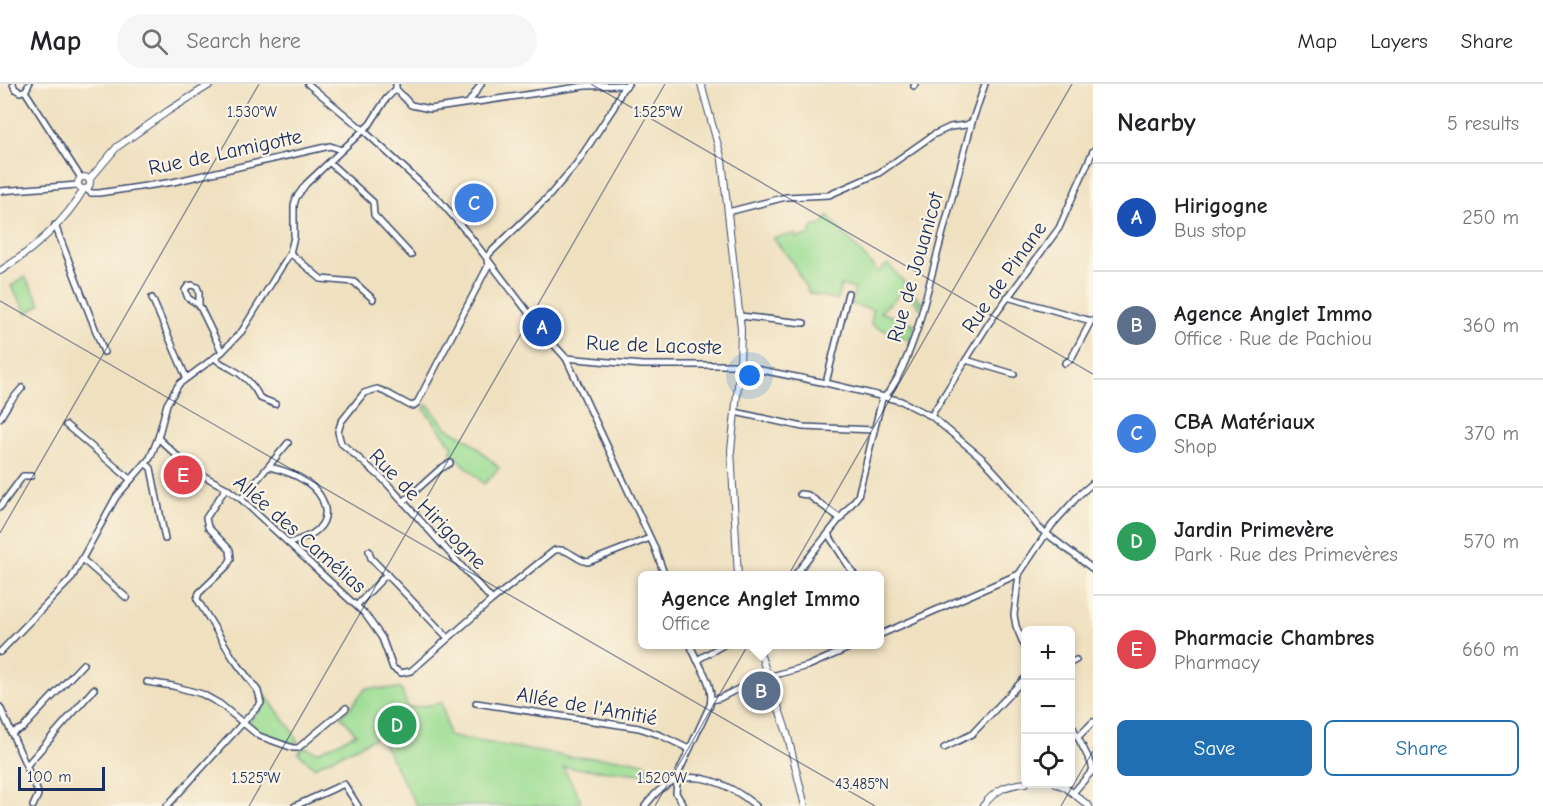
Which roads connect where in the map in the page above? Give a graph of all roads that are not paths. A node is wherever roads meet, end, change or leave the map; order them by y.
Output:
1 (13, 84) edge
2 (29, 84) edge
3 (211, 84) edge
4 (308, 84) edge
5 (481, 84) edge
6 (701, 84) edge
7 (985, 84) edge
8 (585, 85) edge
9 (627, 85) edge
10 (396, 87) edge
11 (25, 91) junction
12 (469, 102) junction
13 (972, 122) junction
14 (362, 129) junction
15 (342, 150) junction
16 (1093, 151) edge
17 (330, 163) junction
18 (82, 185) junction
19 (0, 191) edge
20 (728, 212) junction
21 (55, 225) junction
22 (290, 254) junction
23 (411, 255) dead end
24 (487, 259) junction
25 (0, 271) edge
26 (849, 292) dead end
27 (1007, 297) junction
28 (152, 298) dead end
29 (373, 299) dead end
30 (199, 305) dead end
31 (740, 316) junction
32 (804, 323) dead end
33 (104, 352) dead end
34 (222, 352) junction
35 (215, 358) junction
36 (566, 358) junction
37 (966, 360) junction
38 (1065, 363) dead end
39 (740, 366) junction
40 (1014, 374) dead end
41 (186, 377) junction
42 (826, 382) junction
43 (22, 388) dead end
44 (885, 396) junction
45 (275, 404) dead end
46 (735, 412) junction
47 (931, 416) junction
48 (0, 418) edge
49 (66, 425) dead end
50 (874, 430) junction
51 (158, 438) junction
52 (288, 443) dead end
53 (450, 463) dead end
54 (146, 464) junction
55 (270, 466) junction
56 (31, 476) dead end
57 (131, 480) junction
58 (1093, 483) edge
59 (226, 488) junction
60 (800, 494) dead end
61 (241, 499) junction
62 (403, 502) junction
63 (0, 507) edge
64 (841, 519) junction
65 (828, 534) junction
66 (1046, 534) junction
67 (650, 538) junction
68 (165, 539) dead end
69 (290, 543) junction
70 (369, 550) dead end
71 (82, 559) junction
72 (1093, 569) edge
73 (663, 571) edge
74 (738, 571) edge
75 (798, 571) edge
76 (852, 571) edge
77 (387, 574) junction
78 (1019, 574) junction
79 (127, 598) dead end
80 (492, 600) junction
81 (357, 605) junction
82 (884, 633) edge
83 (448, 638) junction
84 (1021, 638) edge
85 (692, 649) edge
86 (718, 649) edge
87 (758, 649) edge
88 (848, 649) edge
89 (0, 652) edge
90 (697, 660) junction
91 (83, 664) dead end
92 (769, 679) junction
93 (1023, 680) edge
94 (147, 682) dead end
95 (94, 689) dead end
96 (711, 700) junction
97 (476, 703) dead end
98 (0, 707) edge
99 (346, 708) dead end
100 (1093, 722) edge
101 (243, 723) junction
102 (1075, 731) edge
103 (12, 733) junction
104 (1078, 737) junction
105 (944, 748) dead end
106 (689, 749) junction
107 (27, 765) junction
108 (677, 780) junction
109 (1021, 784) edge
110 (1065, 788) edge
111 (1073, 793) junction
112 (33, 806) edge
113 (167, 806) edge
114 (295, 806) edge
115 (358, 806) edge
116 (645, 806) edge
117 (684, 806) edge
118 (756, 806) edge
119 (805, 806) edge
120 (983, 806) edge
121 (1089, 806) edge

1 - 11 street
2 - 11 street
3 - 18 street
4 - 14 street
5 - 12 street
6 - 20 street
7 - 13 street, Rue de Jouanicot
8 - 9 street
8 - 12 street
9 - 24 street, Rue de Hirigogne
10 - 12 street
10 - 14 street
11 - 18 street
13 - 20 street
13 - 44 street, Rue de Jouanicot
14 - 15 street
14 - 24 street
15 - 17 street
15 - 18 street, Rue de Lamigotte
16 - 27 street, Rue de Pinane
17 - 22 street
17 - 23 street
18 - 19 street, Rue de Lamigotte
18 - 21 street
20 - 31 street
21 - 25 street
21 - 33 street
22 - 29 street
22 - 34 street
24 - 36 street
24 - 62 street, Rue de Hirigogne
26 - 42 street
27 - 37 street, Rue de Pinane
27 - 38 street
28 - 41 street
30 - 34 street
31 - 32 street
31 - 39 street
34 - 35 street
35 - 41 street
35 - 45 street
36 - 39 street, Rue de Lacoste
36 - 67 street
37 - 40 street
37 - 47 street, Rue de Pinane
39 - 42 street, Rue de Lacoste
39 - 46 street
41 - 51 street
42 - 44 street, Rue de Lacoste
43 - 48 street
44 - 47 street, Rue de Lacoste
44 - 50 street, Rue de Jouanicot
46 - 50 street
46 - 74 street
47 - 66 street, Rue de Lacoste
49 - 57 street
50 - 64 street, Rue de Jouanicot
51 - 54 street
51 - 59 street, Allée des Camélias
52 - 55 street
53 - 62 street
54 - 57 street
54 - 68 street
55 - 61 street
55 - 69 street
56 - 63 street
57 - 71 street
58 - 66 street
59 - 61 street, Allée des Camélias
59 - 101 street
60 - 64 street
61 - 69 street, Allée des Camélias
62 - 80 street, Rue de Hirigogne
64 - 65 street, Rue de Jouanicot
65 - 75 street, Rue de Jouanicot
65 - 76 street
66 - 72 street, Rue de Lacoste
66 - 78 street
67 - 73 street
67 - 80 street
69 - 81 street, Allée des Camélias
70 - 77 street
71 - 79 street
71 - 89 street
77 - 81 street
77 - 83 street
78 - 82 street
78 - 84 street
80 - 83 street
81 - 83 street, Allée des Camélias
85 - 90 street
86 - 90 street
87 - 92 street
88 - 92 street
90 - 96 street
91 - 103 street
92 - 96 street
92 - 119 street
93 - 105 street
94 - 101 street
95 - 107 street
96 - 106 street
97 - 106 street, Allée de l'Amitié
98 - 103 street
99 - 101 street
100 - 104 street
101 - 113 street
102 - 104 street
103 - 107 street
104 - 111 street
106 - 108 street
107 - 112 street
108 - 116 street
108 - 117 street
108 - 118 street
109 - 120 street
110 - 111 street
111 - 121 street
114 - 115 street

